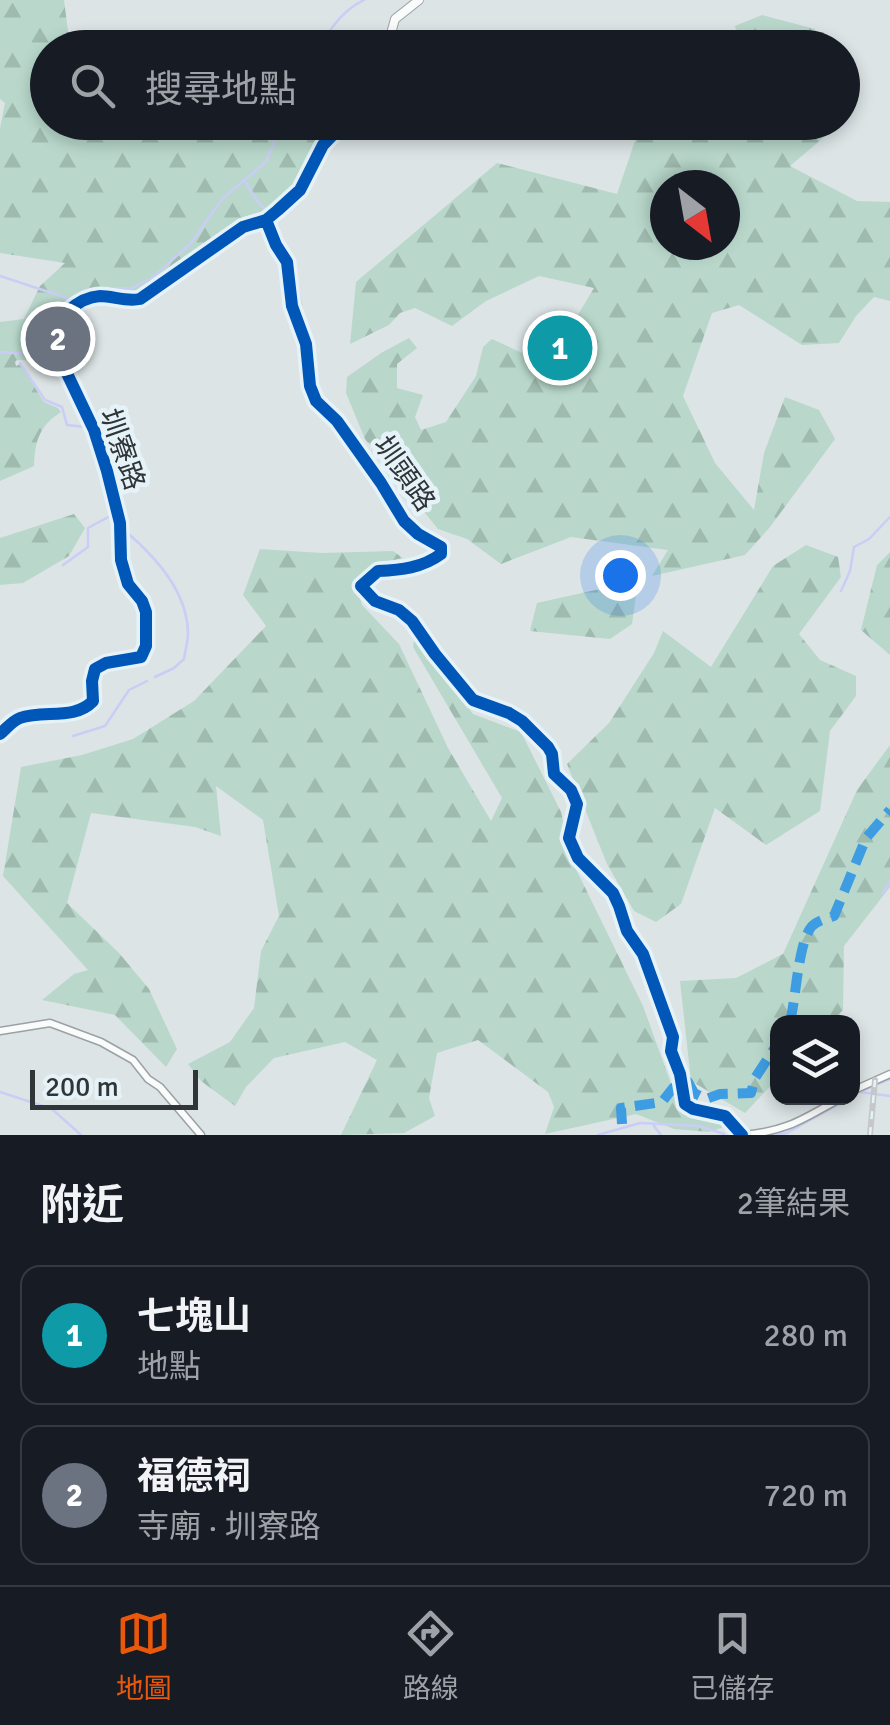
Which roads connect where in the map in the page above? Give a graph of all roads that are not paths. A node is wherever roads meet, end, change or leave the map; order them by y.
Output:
1 (419, 0) edge
2 (392, 30) edge
3 (328, 140) edge
4 (266, 220) junction
5 (0, 734) edge
6 (0, 1031) edge
7 (890, 1074) edge
8 (860, 1087) edge
9 (829, 1105) edge
10 (202, 1135) edge
11 (742, 1135) edge

1 - 2 street
3 - 4 street, 圳寮路
4 - 5 street, 圳寮路
4 - 11 street, 圳頭路
6 - 10 street
7 - 8 street
9 - 11 street, 圳頭路

